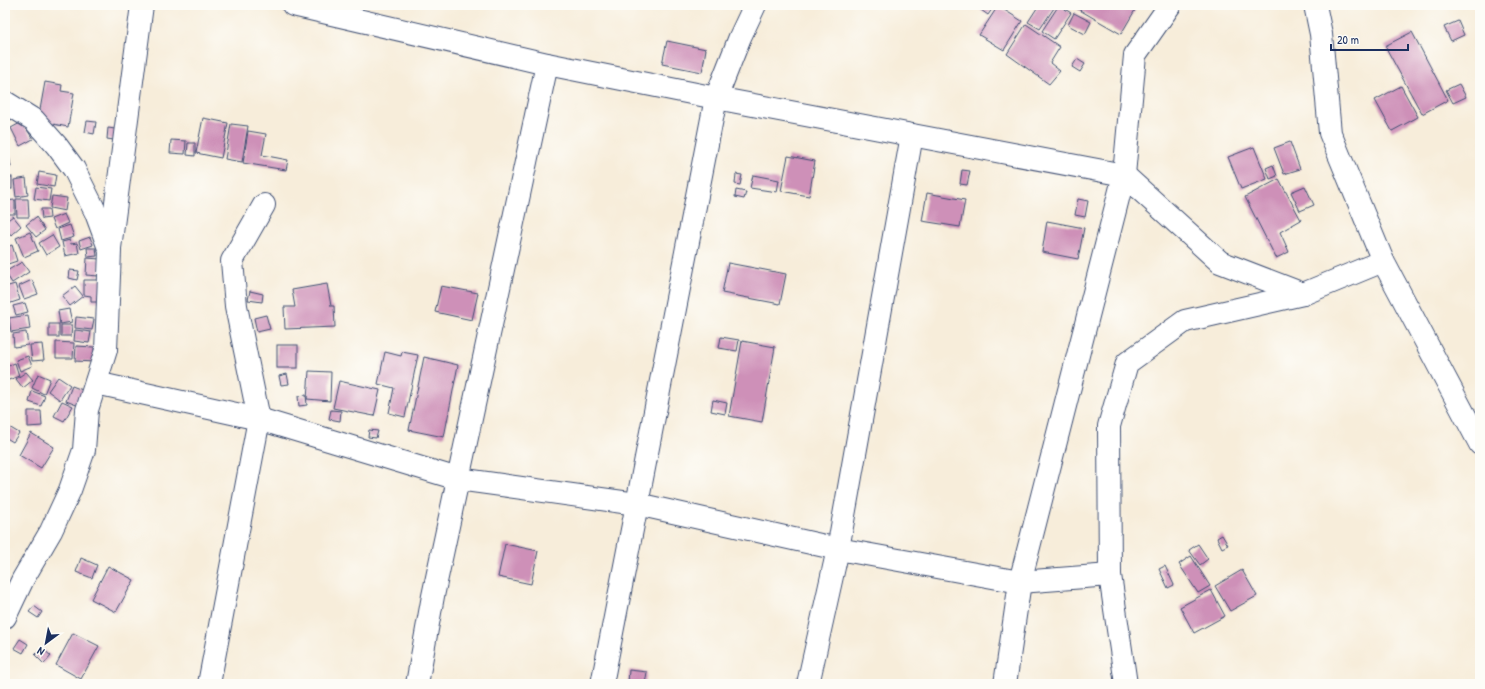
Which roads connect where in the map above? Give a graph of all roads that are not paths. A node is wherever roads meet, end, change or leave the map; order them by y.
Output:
1 (142, 5) edge
2 (293, 5) edge
3 (755, 5) edge
4 (1170, 5) edge
5 (1315, 5) edge
6 (547, 64) junction
7 (716, 98) junction
8 (5, 102) edge
9 (912, 135) junction
10 (1124, 174) junction
11 (264, 205) dead end
12 (110, 251) junction
13 (1383, 261) junction
14 (1303, 294) junction
15 (96, 383) junction
16 (258, 419) junction
17 (1480, 444) edge
18 (458, 479) junction
19 (637, 504) junction
20 (838, 549) junction
21 (1110, 575) junction
22 (1020, 582) junction
23 (5, 617) edge
24 (209, 684) edge
25 (417, 684) edge
26 (602, 684) edge
27 (808, 684) edge
28 (1005, 684) edge
29 (1126, 684) edge

1 - 12 street
2 - 6 street
3 - 7 street
4 - 10 street
5 - 13 street
6 - 7 street
6 - 18 street
7 - 9 street
7 - 19 street
8 - 12 street
9 - 10 street
9 - 20 street
10 - 14 street
10 - 22 street
11 - 16 street
12 - 15 street
13 - 14 street
13 - 17 street
14 - 21 street
15 - 16 street
15 - 23 street
16 - 18 street
16 - 24 street
18 - 19 street
18 - 25 street
19 - 20 street
19 - 26 street
20 - 22 street
20 - 27 street
21 - 22 street
21 - 29 street
22 - 28 street

